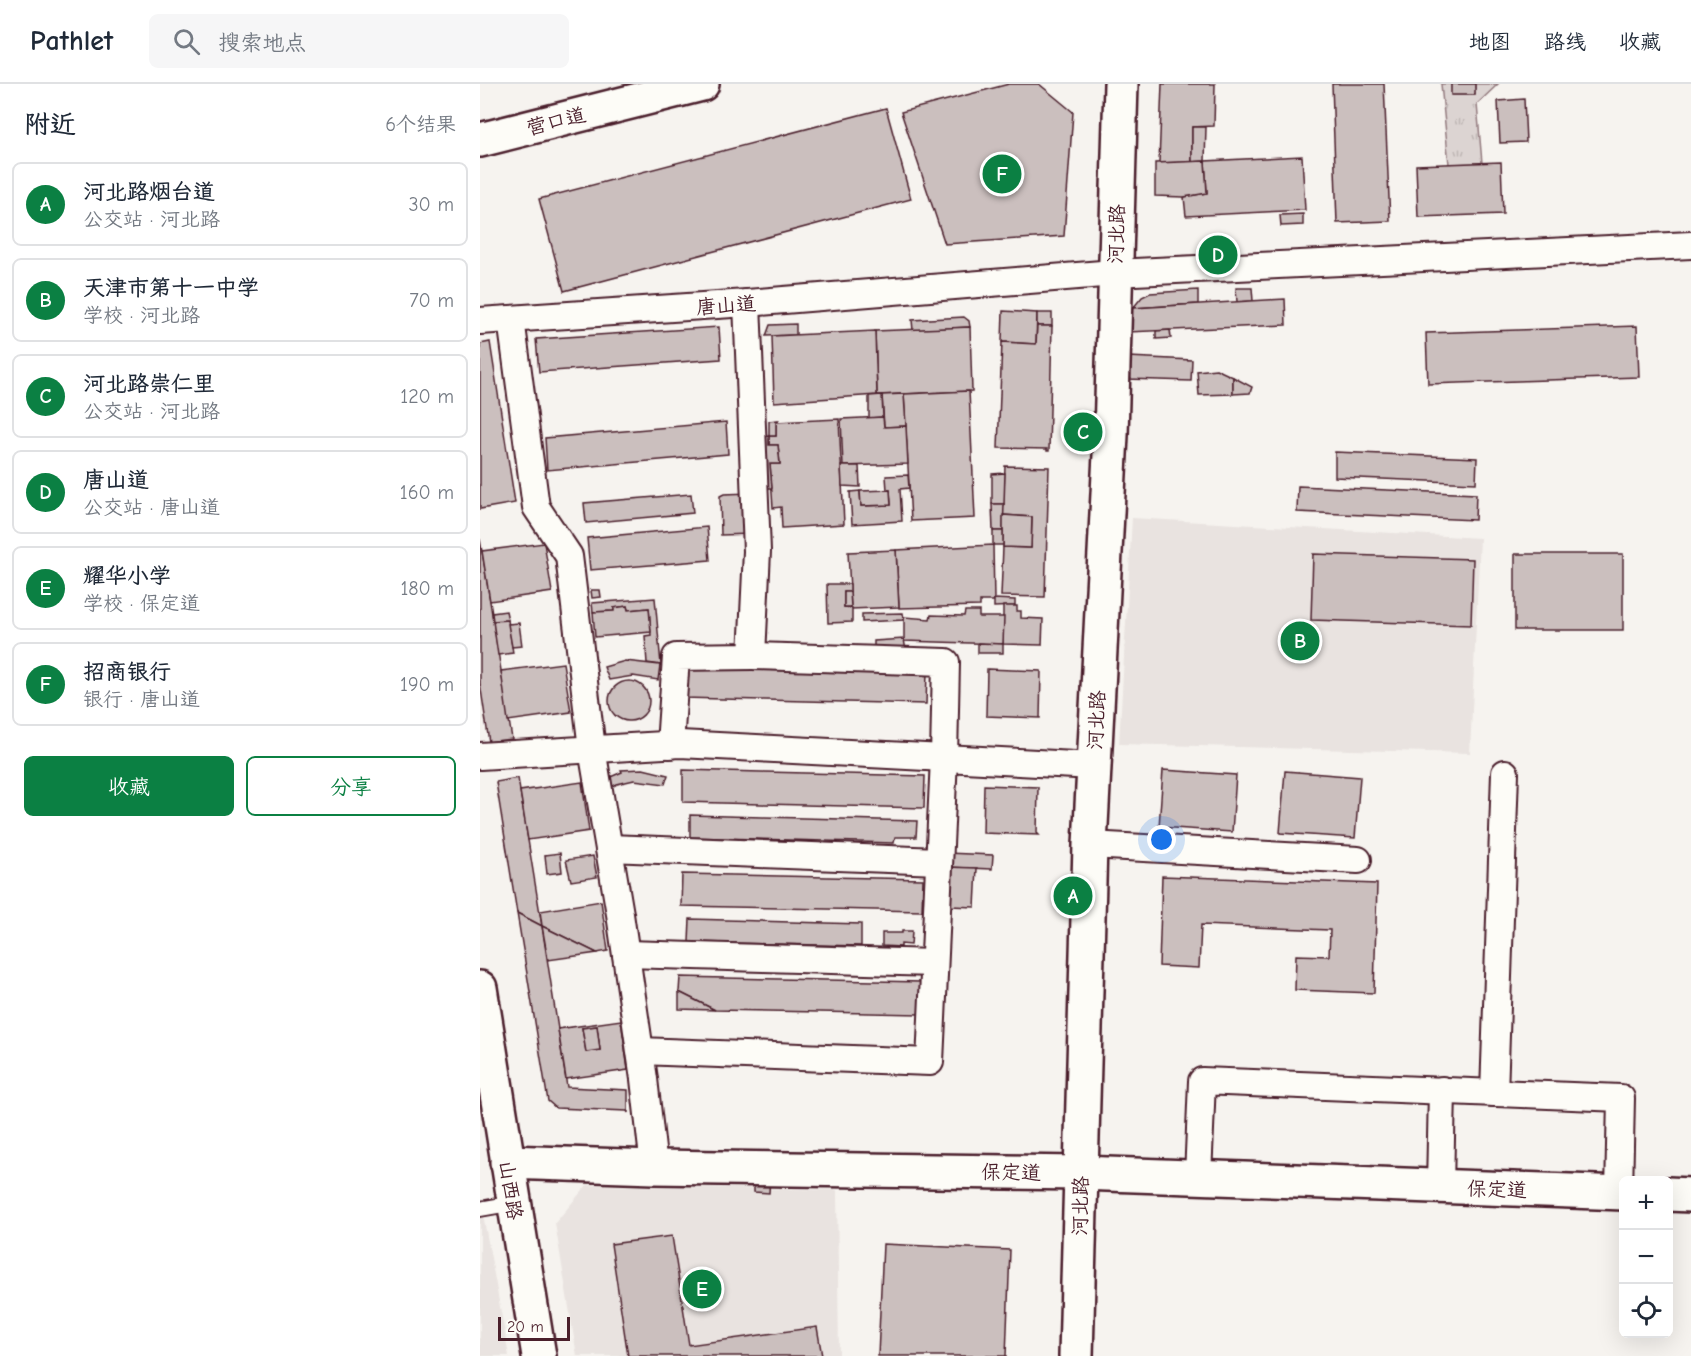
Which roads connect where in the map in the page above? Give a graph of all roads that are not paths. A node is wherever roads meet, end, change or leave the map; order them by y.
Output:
1 (702, 84) edge
2 (1121, 84) edge
3 (480, 140) edge
4 (1691, 245) edge
5 (1114, 273) junction
6 (747, 303) junction
7 (511, 319) junction
8 (480, 321) edge
9 (752, 656) junction
10 (670, 745) junction
11 (592, 749) junction
12 (480, 756) edge
13 (944, 758) junction
14 (1094, 766) junction
15 (1505, 773) dead end
16 (1090, 845) junction
17 (609, 848) junction
18 (1358, 860) dead end
19 (939, 861) junction
20 (626, 954) junction
21 (934, 963) junction
22 (480, 988) edge
23 (640, 1051) junction
24 (1442, 1090) junction
25 (1494, 1093) junction
26 (507, 1162) junction
27 (654, 1167) junction
28 (1080, 1173) junction
29 (1621, 1176) edge
30 (1198, 1177) junction
31 (1440, 1187) junction
32 (1619, 1193) edge
33 (1673, 1194) edge
34 (1691, 1195) edge
35 (514, 1203) junction
36 (480, 1209) edge
37 (539, 1356) edge
38 (1076, 1356) edge

1 - 3 street, 营口道
2 - 5 street, 河北路
4 - 5 street, 唐山道
5 - 6 street, 唐山道
5 - 14 street, 河北路
6 - 7 street, 唐山道
6 - 9 street
7 - 8 street, 唐山道
7 - 11 street
9 - 10 street
9 - 13 street
10 - 11 street
10 - 13 street
11 - 12 street
11 - 17 street
13 - 14 street
13 - 19 street
14 - 16 street, 河北路
15 - 25 street
16 - 18 street
16 - 28 street, 河北路
17 - 19 street
17 - 20 street
19 - 21 street
20 - 21 street
20 - 23 street
21 - 23 street
22 - 26 street, 山西路
23 - 27 street
24 - 25 street
24 - 30 street
24 - 31 street
25 - 29 street
26 - 27 street, 保定道
26 - 35 street, 山西路
27 - 28 street, 保定道
28 - 30 street, 保定道
28 - 38 street, 河北路
30 - 31 street, 保定道
31 - 32 street, 保定道
33 - 34 street
35 - 36 lane
35 - 37 street, 山西路

